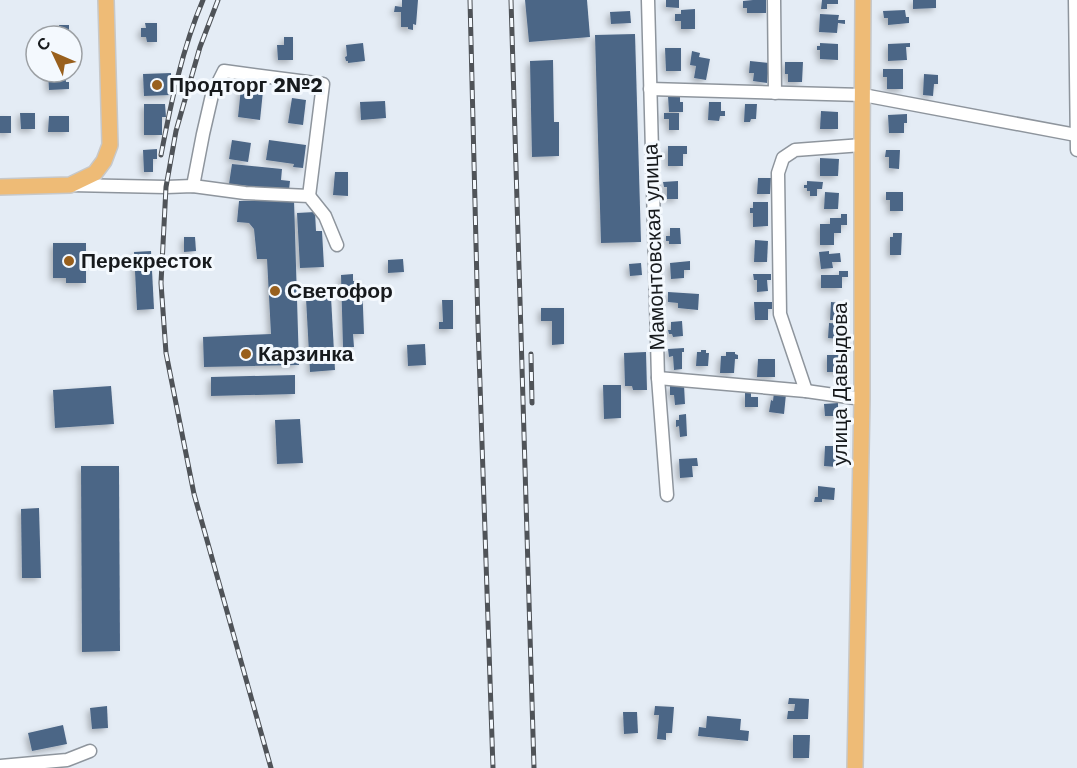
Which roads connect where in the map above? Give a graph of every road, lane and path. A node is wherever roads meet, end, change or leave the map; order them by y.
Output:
1 (106, 0) edge
2 (648, 0) edge
3 (774, 0) edge
4 (863, 0) edge
5 (1075, 0) edge
6 (650, 89) junction
7 (775, 93) junction
8 (863, 95) junction
9 (1076, 135) edge
10 (861, 146) junction
11 (1077, 150) edge
12 (70, 185) junction
13 (193, 186) junction
14 (0, 187) edge
15 (309, 196) junction
16 (337, 245) dead end
17 (658, 378) junction
18 (806, 391) junction
19 (862, 399) junction
20 (667, 495) dead end
21 (90, 751) dead end
22 (0, 766) edge
23 (855, 768) edge

1 - 12 main road
2 - 6 street, Мамонтовская улица
3 - 7 street
4 - 8 main road, улица Давыдова
5 - 9 street
6 - 7 street
6 - 17 street, Мамонтовская улица
7 - 8 street
8 - 9 street
8 - 10 main road, улица Давыдова
9 - 11 street
10 - 18 street
10 - 19 main road, улица Давыдова
12 - 13 street
12 - 14 main road
13 - 15 street
13 - 15 street
15 - 16 street
17 - 18 street
17 - 20 street, Мамонтовская улица
18 - 19 street
19 - 23 main road, улица Давыдова
21 - 22 street

